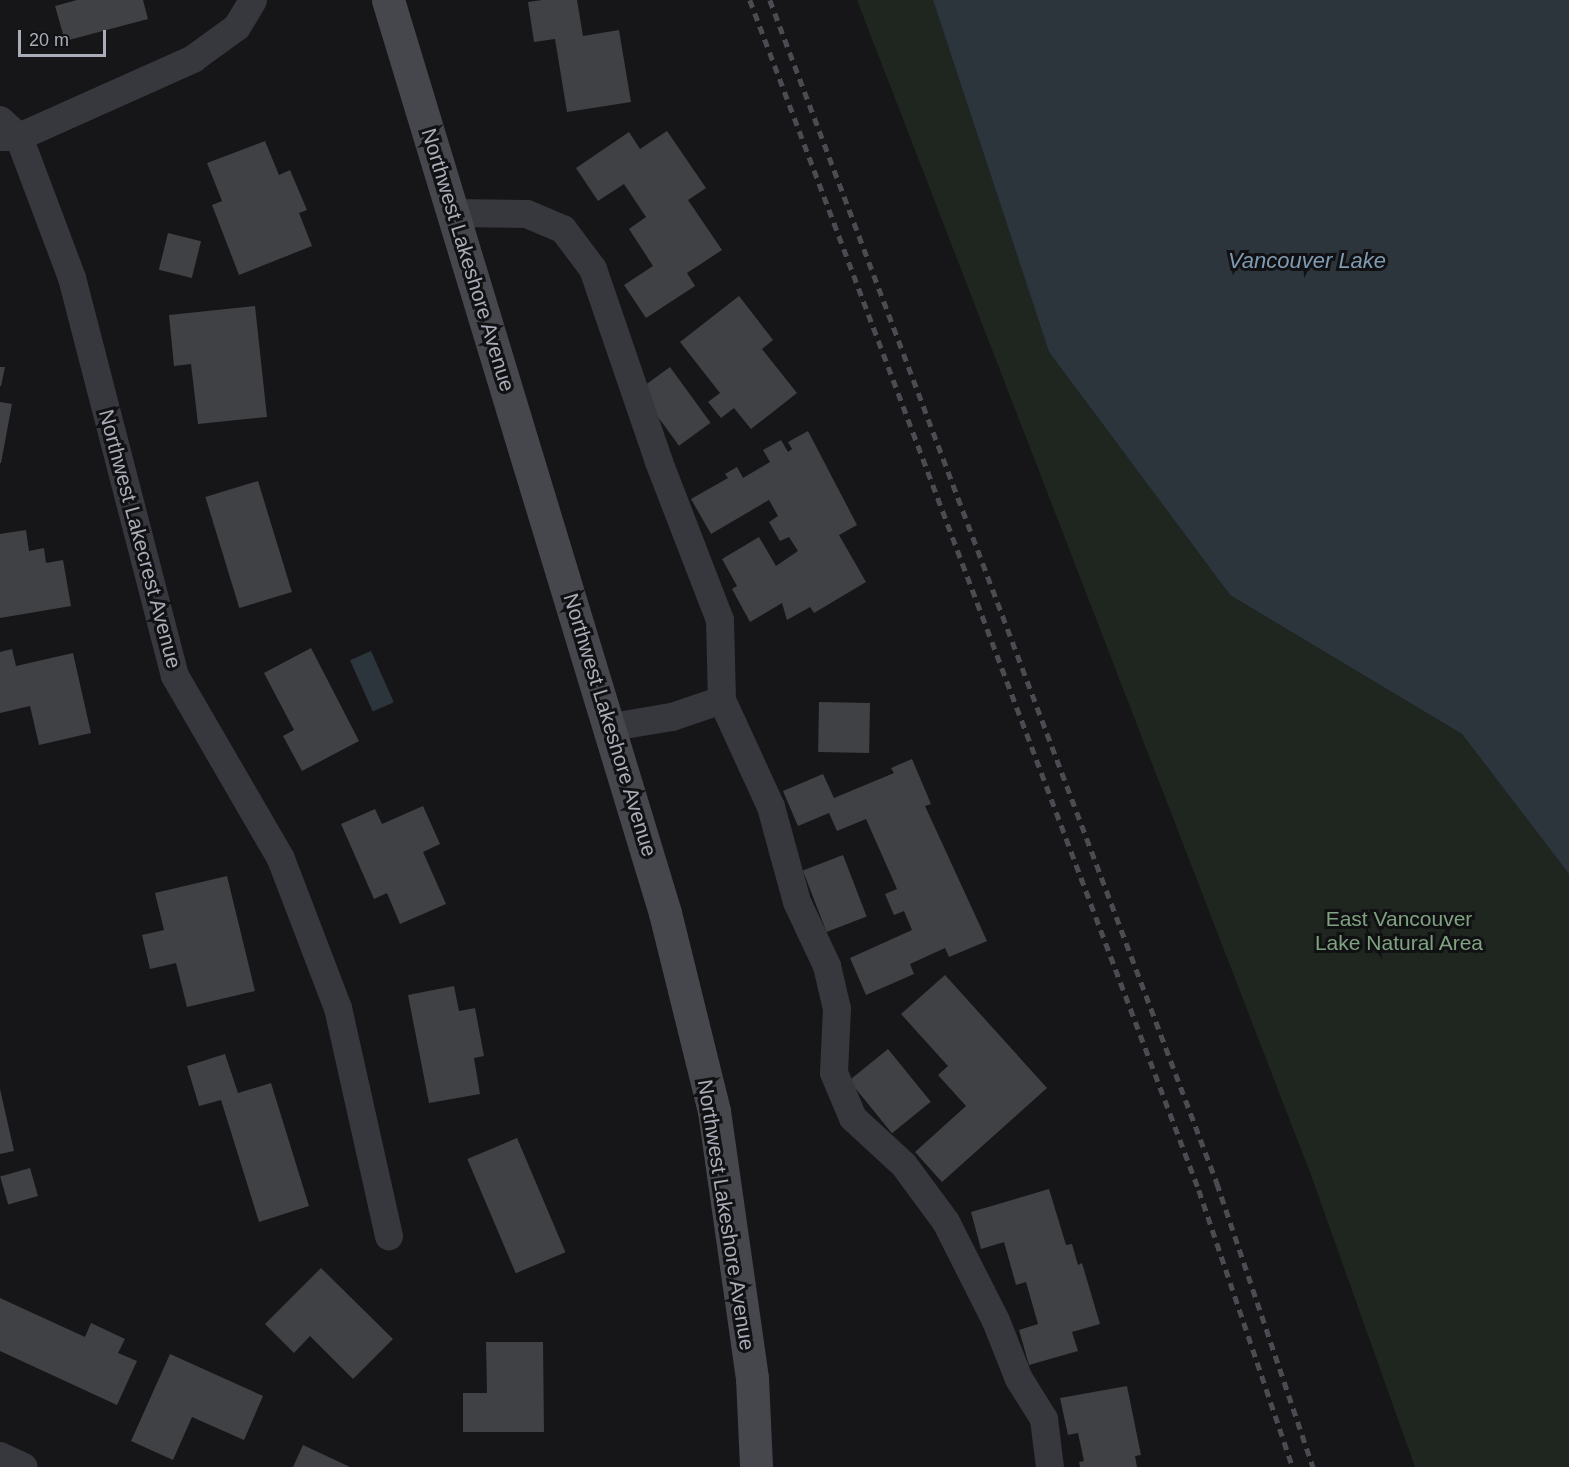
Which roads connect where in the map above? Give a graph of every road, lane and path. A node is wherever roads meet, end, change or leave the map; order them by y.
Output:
1 (253, 0) edge
2 (388, 0) edge
3 (6, 131) edge
4 (454, 213) junction
5 (722, 700) junction
6 (612, 727) junction
7 (389, 1236) dead end
8 (0, 1456) edge
9 (24, 1467) edge
10 (756, 1467) edge
11 (1050, 1467) edge

1 - 3 street
2 - 4 main road, Northwest Lakeshore Avenue
3 - 7 street, Northwest Lakecrest Avenue
4 - 5 street
4 - 6 main road, Northwest Lakeshore Avenue
5 - 6 street
5 - 11 street
6 - 10 main road, Northwest Lakeshore Avenue
8 - 9 street

